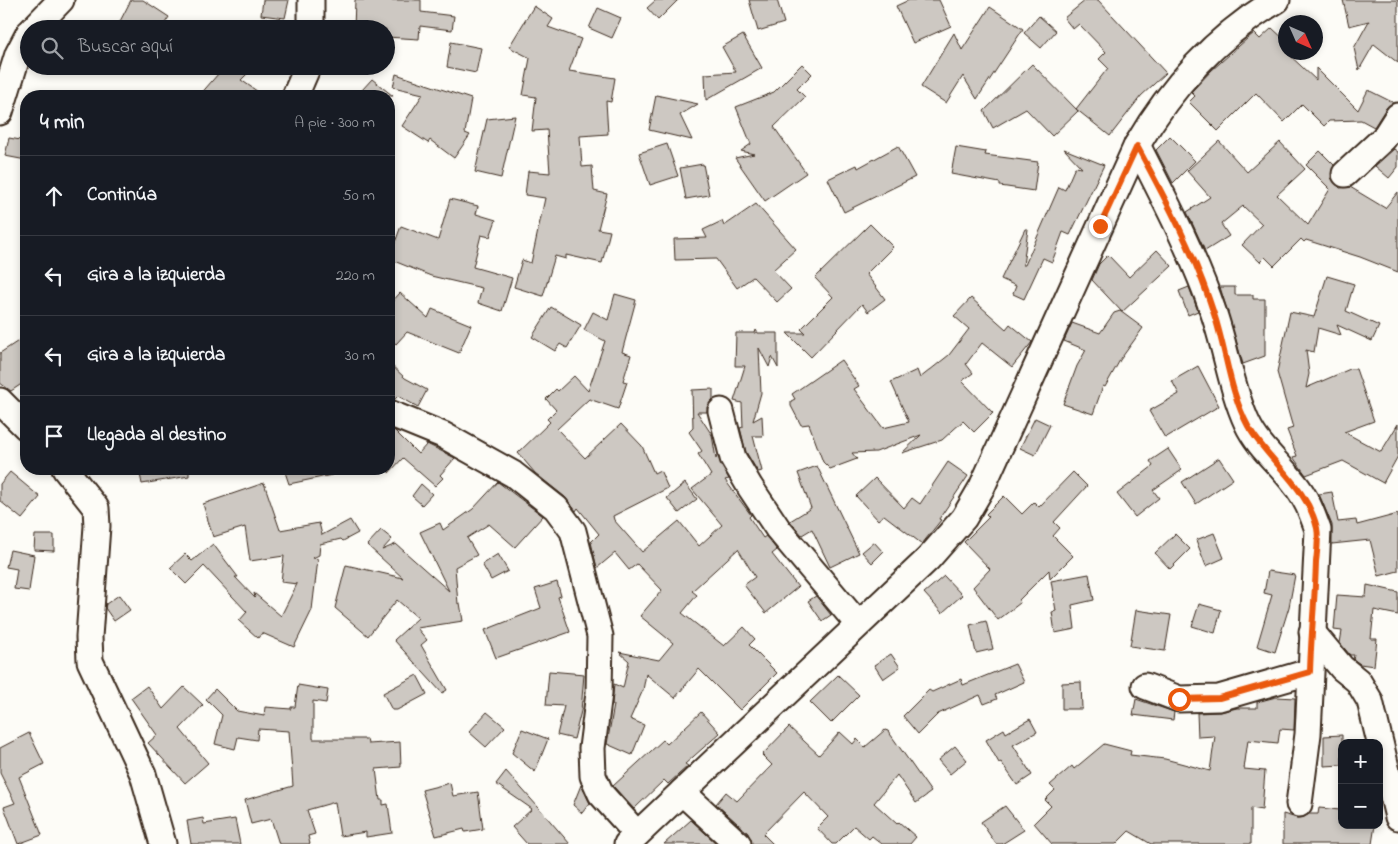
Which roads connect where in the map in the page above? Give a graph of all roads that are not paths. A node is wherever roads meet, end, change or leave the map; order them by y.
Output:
1 (61, 0) edge
2 (311, 0) edge
3 (1277, 0) edge
4 (42, 20) edge
5 (311, 20) edge
6 (20, 50) edge
7 (304, 75) edge
8 (298, 90) edge
9 (0, 112) edge
10 (1398, 116) edge
11 (1137, 146) junction
12 (1345, 174) dead end
13 (0, 401) edge
14 (721, 411) dead end
15 (395, 415) edge
16 (20, 421) edge
17 (70, 475) edge
18 (858, 624) junction
19 (1312, 632) junction
20 (1310, 672) junction
21 (1145, 686) dead end
22 (682, 792) junction
23 (1299, 804) dead end
24 (1398, 818) edge
25 (632, 839) edge
26 (163, 844) edge
27 (738, 844) edge

1 - 4 street
2 - 5 street
3 - 11 street
6 - 9 street
7 - 8 street
10 - 12 street
11 - 18 street
11 - 19 street
13 - 16 street
14 - 18 street
15 - 25 street
17 - 26 street
18 - 22 street
19 - 20 street
19 - 24 street
20 - 21 street
20 - 23 street
22 - 25 street
22 - 27 street

